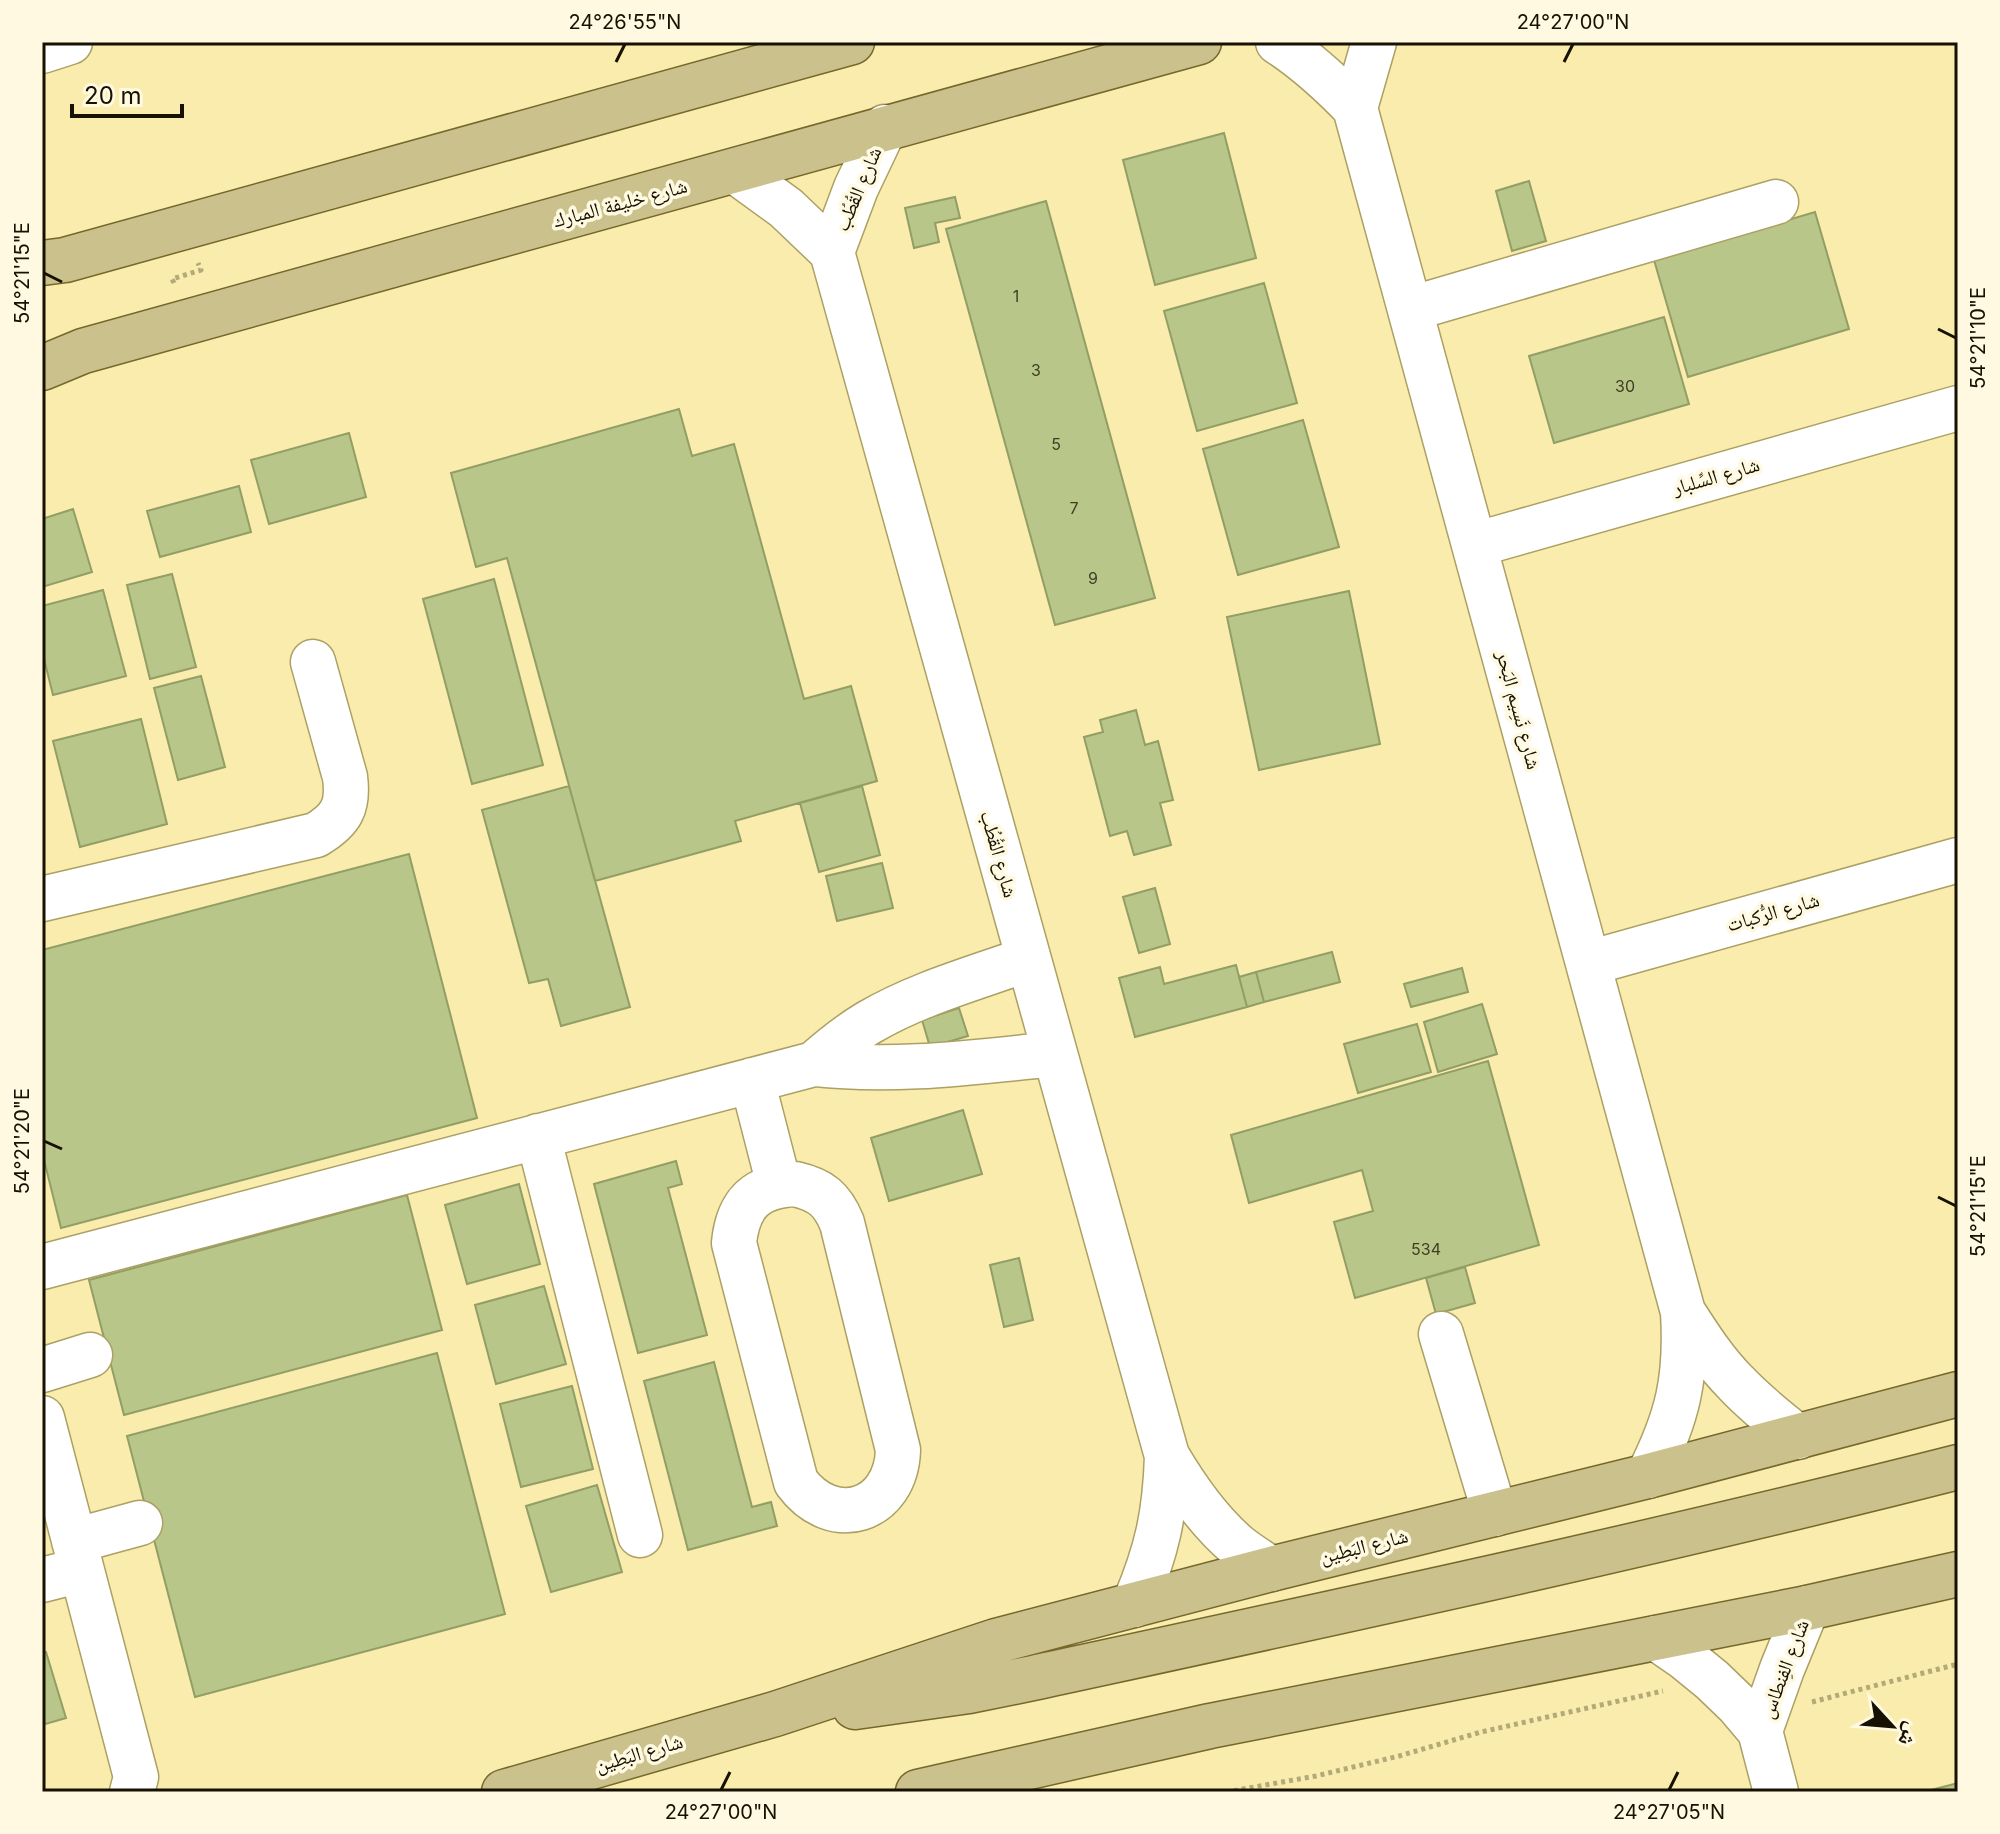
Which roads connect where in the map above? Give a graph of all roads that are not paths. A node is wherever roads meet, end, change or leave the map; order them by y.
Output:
1 (70, 42) edge
2 (852, 42) edge
3 (1199, 42) edge
4 (1278, 42) edge
5 (1374, 42) edge
6 (42, 51) edge
7 (1355, 108) junction
8 (885, 127) junction
9 (735, 171) junction
10 (1776, 202) dead end
11 (832, 252) junction
12 (42, 263) edge
13 (1410, 309) junction
14 (42, 368) edge
15 (1958, 408) edge
16 (1474, 545) junction
17 (313, 662) dead end
18 (1958, 860) edge
19 (42, 899) edge
20 (1028, 959) junction
21 (1589, 963) junction
22 (1055, 1054) junction
23 (814, 1064) junction
24 (752, 1080) junction
25 (538, 1136) junction
26 (779, 1185) junction
27 (42, 1267) edge
28 (1683, 1312) junction
29 (1441, 1334) dead end
30 (90, 1355) dead end
31 (42, 1370) edge
32 (1958, 1394) edge
33 (42, 1418) edge
34 (1798, 1437) junction
35 (1167, 1456) junction
36 (1958, 1467) edge
37 (1648, 1476) junction
38 (1495, 1514) junction
39 (140, 1523) dead end
40 (640, 1535) dead end
41 (66, 1564) edge
42 (1271, 1569) junction
43 (1958, 1574) edge
44 (1134, 1605) junction
45 (1807, 1608) junction
46 (1656, 1638) junction
47 (775, 1714) junction
48 (1760, 1731) junction
49 (140, 1787) edge
50 (504, 1792) edge
51 (918, 1792) edge
52 (1776, 1792) edge

1 - 6 street
2 - 12 main road
3 - 8 main road, شارع خليفة المبارك
4 - 7 street, شارع نَسِيم البَحر
5 - 7 street
7 - 13 street, شارع نَسِيم البَحر
8 - 9 main road, شارع خليفة المبارك
8 - 11 street, شارع القُطُب
9 - 11 street, شارع القُطُب
9 - 14 main road, شارع خليفة المبارك
10 - 13 street
11 - 20 street, شارع القُطُب
13 - 16 street, شارع نَسِيم البَحر
15 - 16 street, شارع السِّلبار
16 - 21 street, شارع نَسِيم البَحر
17 - 19 street
18 - 21 street, شارع الرُّكبات
20 - 22 street, شارع القُطُب
20 - 23 street
21 - 28 street, شارع نَسِيم البَحر
22 - 23 street
22 - 35 street, شارع القُطُب
23 - 24 street
24 - 25 street
24 - 26 street
25 - 27 street
25 - 40 street
26 - 26 street
28 - 34 street, شارع نَسِيم البَحر
28 - 37 street, شارع نَسِيم البَحر
29 - 38 street
30 - 31 street
32 - 34 main road, شارع البَطِين
33 - 41 street
34 - 37 main road, شارع البَطِين
35 - 42 street, شارع القُطُب
35 - 44 street, شارع القُطُب
36 - 47 main road, شارع البَطِين
37 - 38 main road, شارع البَطِين
38 - 42 main road, شارع البَطِين
39 - 41 street
41 - 49 street
42 - 44 main road, شارع البَطِين
43 - 45 main road
44 - 47 main road, شارع البَطِين
45 - 46 main road
45 - 48 street, شارع الفِنطاس
46 - 48 street, شارع الفِنطاس
46 - 51 main road
47 - 50 main road, شارع البَطِين
48 - 52 street, شارع الفِنطاس

